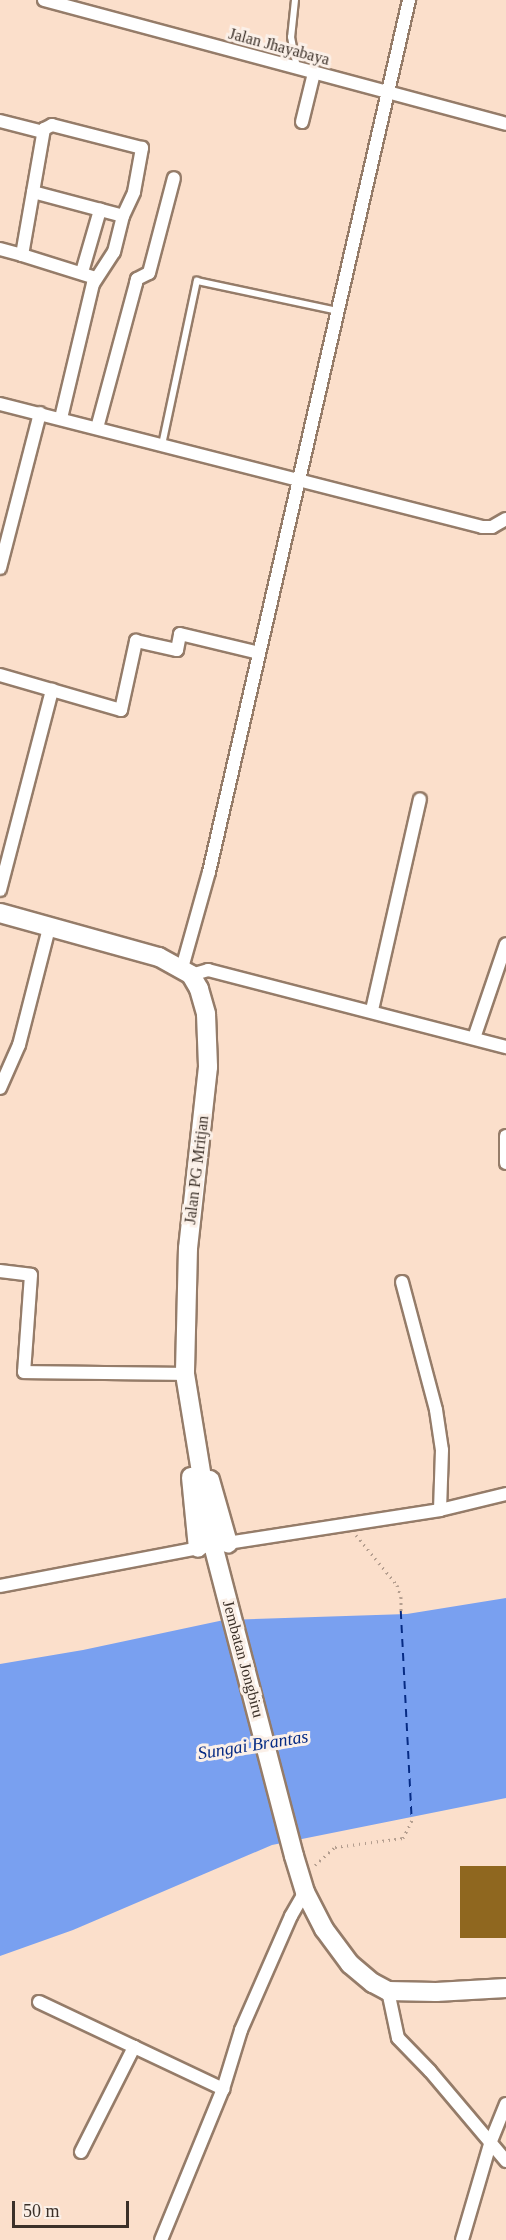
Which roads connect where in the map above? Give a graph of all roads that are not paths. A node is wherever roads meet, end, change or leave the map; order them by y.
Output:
1 (44, 0) edge
2 (295, 0) edge
3 (410, 0) edge
4 (76, 4) edge
5 (297, 69) junction
6 (314, 74) junction
7 (389, 93) junction
8 (0, 121) edge
9 (302, 122) dead end
10 (506, 124) edge
11 (43, 132) junction
12 (174, 178) dead end
13 (33, 192) junction
14 (100, 210) junction
15 (123, 216) junction
16 (0, 249) edge
17 (22, 255) junction
18 (82, 272) junction
19 (96, 278) junction
20 (338, 311) junction
21 (0, 404) edge
22 (40, 413) junction
23 (61, 418) junction
24 (97, 428) junction
25 (162, 445) junction
26 (299, 480) junction
27 (506, 519) edge
28 (0, 568) edge
29 (259, 653) junction
30 (0, 675) edge
31 (52, 690) junction
32 (420, 799) dead end
33 (0, 890) edge
34 (0, 913) edge
35 (49, 928) junction
36 (506, 944) edge
37 (187, 971) junction
38 (372, 1010) junction
39 (474, 1038) junction
40 (506, 1047) edge
41 (0, 1088) edge
42 (506, 1136) edge
43 (506, 1163) edge
44 (0, 1271) edge
45 (402, 1282) dead end
46 (185, 1374) junction
47 (506, 1494) edge
48 (440, 1510) junction
49 (213, 1545) junction
50 (219, 1567) joint
51 (0, 1586) edge
52 (305, 1892) junction
53 (506, 1988) edge
54 (388, 1991) junction
55 (39, 2001) dead end
56 (134, 2047) junction
57 (223, 2089) junction
58 (506, 2104) edge
59 (491, 2141) junction
60 (81, 2152) dead end
61 (506, 2161) edge
62 (160, 2240) edge
63 (462, 2240) edge

1 - 4 street, Jalan Jhayabaya
2 - 5 lane
3 - 7 street
4 - 5 street, Jalan Jhayabaya
5 - 6 street, Jalan Jhayabaya
6 - 7 street, Jalan Jhayabaya
6 - 9 street
7 - 10 street, Jalan Jhayabaya
7 - 20 street
8 - 11 street
11 - 13 street
11 - 15 street
12 - 24 street
13 - 14 street
13 - 17 street
14 - 15 street
14 - 18 street
15 - 19 street
16 - 17 street
17 - 18 street
18 - 19 street
19 - 23 street
20 - 25 lane
20 - 26 street
21 - 22 street
22 - 23 street
22 - 28 street
23 - 24 street
24 - 25 street
25 - 26 street
26 - 27 street
26 - 29 street
29 - 31 street
29 - 37 street
30 - 31 street
31 - 33 street
32 - 38 street
34 - 35 main road
35 - 37 main road
35 - 41 street
36 - 39 street
37 - 38 street
37 - 46 main road, Jalan PG Mritjan
38 - 39 street
39 - 40 street
42 - 43 street
44 - 46 street
45 - 48 street
46 - 49 main road, Jalan PG Mritjan
47 - 48 street
48 - 49 street
49 - 50 main road, Jalan PG Mritjan
49 - 51 street
50 - 52 main road, Jembatan Jongbiru
52 - 54 main road, Jembatan Jongbiru
52 - 57 street
53 - 54 main road
54 - 59 street
55 - 56 street
56 - 57 street
56 - 60 street
57 - 62 street
58 - 59 street
59 - 61 street
59 - 63 street

